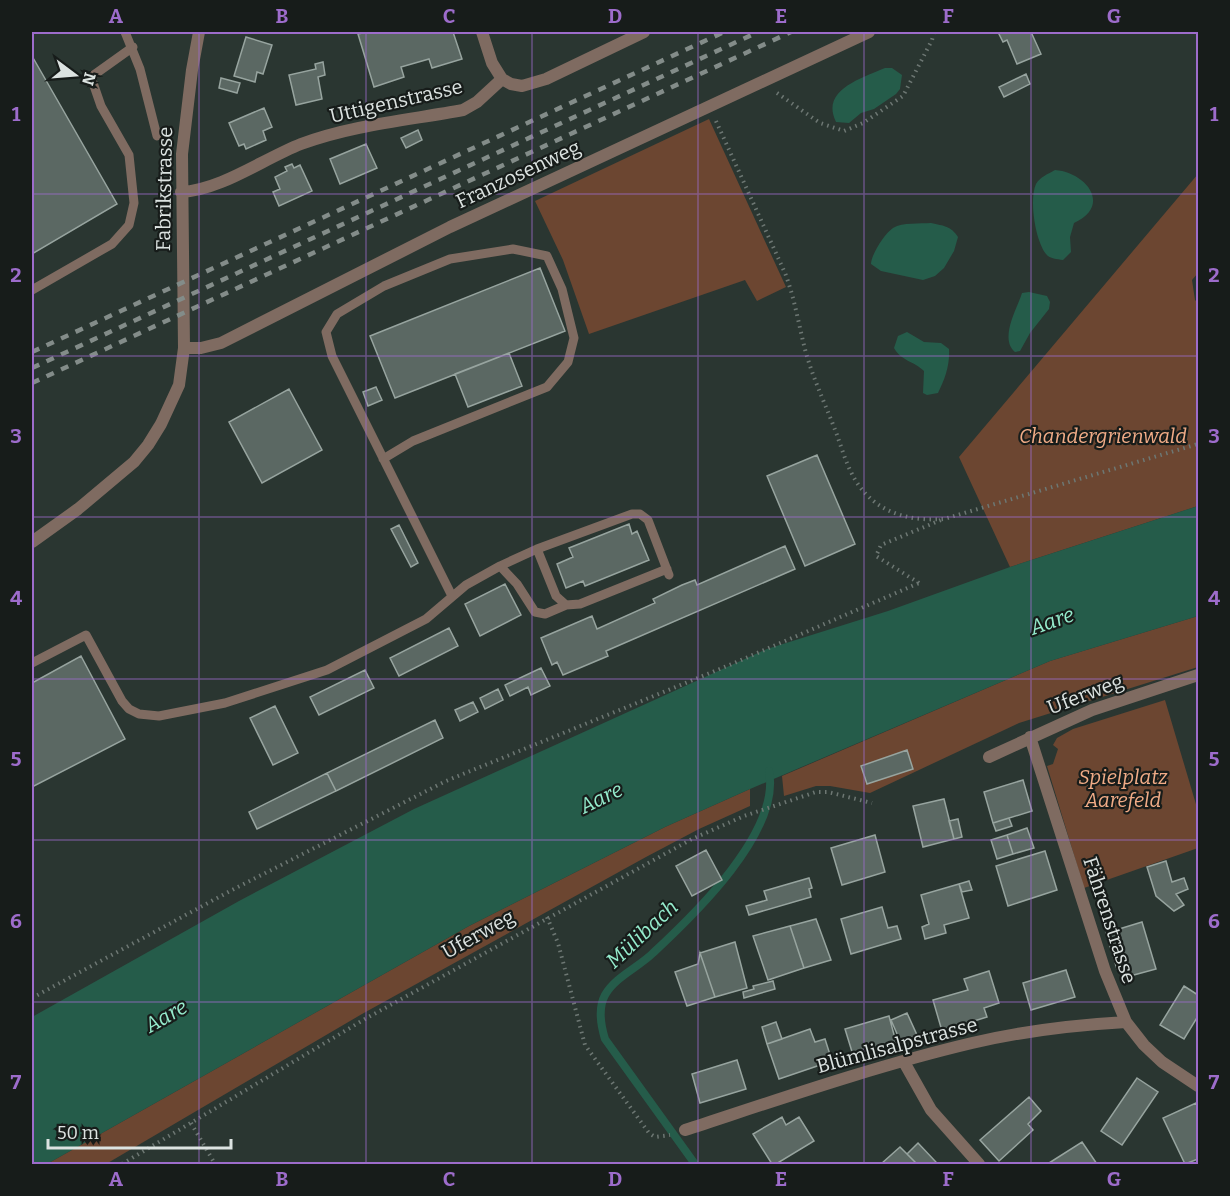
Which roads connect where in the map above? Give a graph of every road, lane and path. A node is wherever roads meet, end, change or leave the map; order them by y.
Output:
1 (125, 32) edge
2 (199, 32) edge
3 (482, 32) edge
4 (644, 32) edge
5 (869, 32) edge
6 (934, 32) edge
7 (133, 47) junction
8 (502, 79) junction
9 (762, 82) junction
10 (709, 106) junction
11 (157, 136) dead end
12 (181, 192) junction
13 (32, 290) edge
14 (184, 348) junction
15 (1198, 444) edge
16 (383, 459) junction
17 (944, 519) junction
18 (32, 542) edge
19 (537, 549) junction
20 (500, 566) junction
21 (453, 596) junction
22 (566, 605) junction
23 (32, 663) edge
24 (1198, 675) edge
25 (1030, 736) junction
26 (989, 757) dead end
27 (872, 803) dead end
28 (547, 917) junction
29 (32, 998) edge
30 (1126, 1022) junction
31 (903, 1062) junction
32 (1198, 1086) edge
33 (191, 1123) junction
34 (685, 1130) dead end
35 (663, 1137) dead end
36 (122, 1164) edge
37 (215, 1164) edge
38 (979, 1164) edge

1 - 7 lane
2 - 12 street, Fabrikstrasse
3 - 8 street
4 - 8 street
5 - 9 street, Franzosenweg
6 - 9 path
7 - 11 lane
7 - 13 lane
8 - 12 street, Uttigenstrasse
9 - 10 street, Franzosenweg
10 - 14 street, Franzosenweg
10 - 17 path
12 - 14 street, Fabrikstrasse
14 - 18 street
15 - 17 path
16 - 16 lane
16 - 21 lane
17 - 29 path
19 - 20 lane
19 - 22 lane
19 - 22 lane
20 - 21 lane
20 - 22 lane
21 - 23 lane
24 - 25 street, Uferweg
25 - 26 street, Uferweg
25 - 30 street, Fährenstrasse
27 - 28 path, Uferweg
28 - 33 path, Uferweg
28 - 35 path
30 - 31 street, Blümlisalpstrasse
30 - 32 street, Fährenstrasse
31 - 34 street, Blümlisalpstrasse
31 - 38 street
33 - 36 path, Uferweg
33 - 37 path

